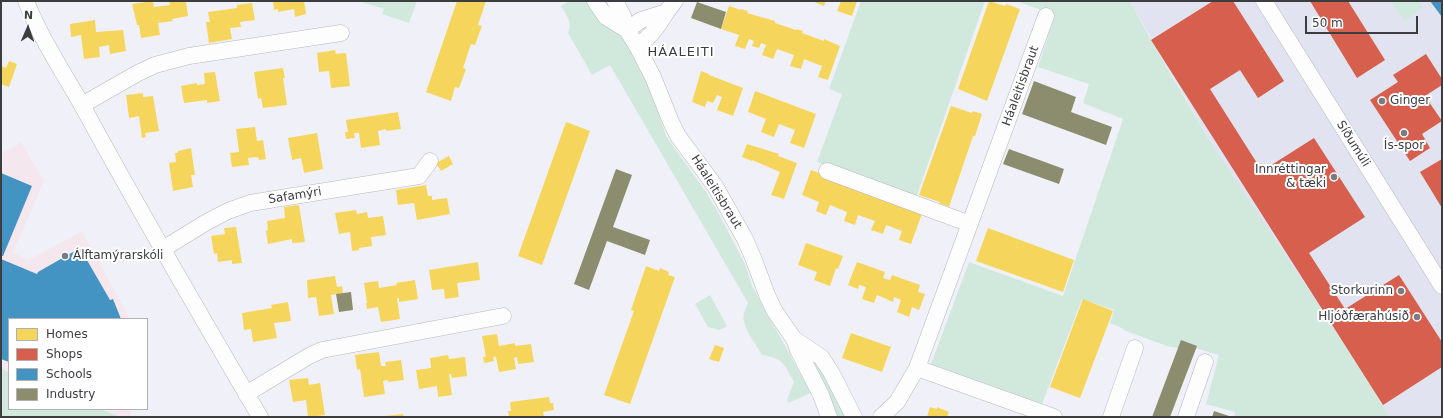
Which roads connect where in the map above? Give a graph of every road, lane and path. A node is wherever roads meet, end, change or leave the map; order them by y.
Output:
1 (26, 1) edge
2 (595, 1) edge
3 (615, 1) edge
4 (1264, 1) edge
5 (670, 6) edge
6 (1046, 16) dead end
7 (626, 30) junction
8 (341, 33) dead end
9 (637, 46) junction
10 (82, 105) junction
11 (430, 161) dead end
12 (827, 171) dead end
13 (970, 224) junction
14 (164, 250) junction
15 (1442, 286) edge
16 (503, 316) dead end
17 (794, 339) junction
18 (1135, 348) dead end
19 (1205, 362) dead end
20 (917, 368) junction
21 (246, 394) junction
22 (260, 417) edge
23 (829, 417) edge
24 (854, 417) edge
25 (881, 417) edge
26 (1054, 417) edge
27 (1111, 417) edge
28 (1186, 417) edge

1 - 10 street
2 - 7 street, Háaleitisbraut
3 - 7 street, Háaleitisbraut
4 - 15 street, Síðumúli
5 - 7 street
5 - 9 street
6 - 13 street, Háaleitisbraut
7 - 9 street, Háaleitisbraut
8 - 10 street
9 - 17 street, Háaleitisbraut
10 - 14 street
11 - 14 street, Safamýri
12 - 13 street
13 - 20 street, Háaleitisbraut
14 - 21 street
16 - 21 street
17 - 23 street, Háaleitisbraut
17 - 24 street, Háaleitisbraut
18 - 27 street
19 - 28 street
20 - 25 street, Háaleitisbraut
20 - 26 street
21 - 22 street

